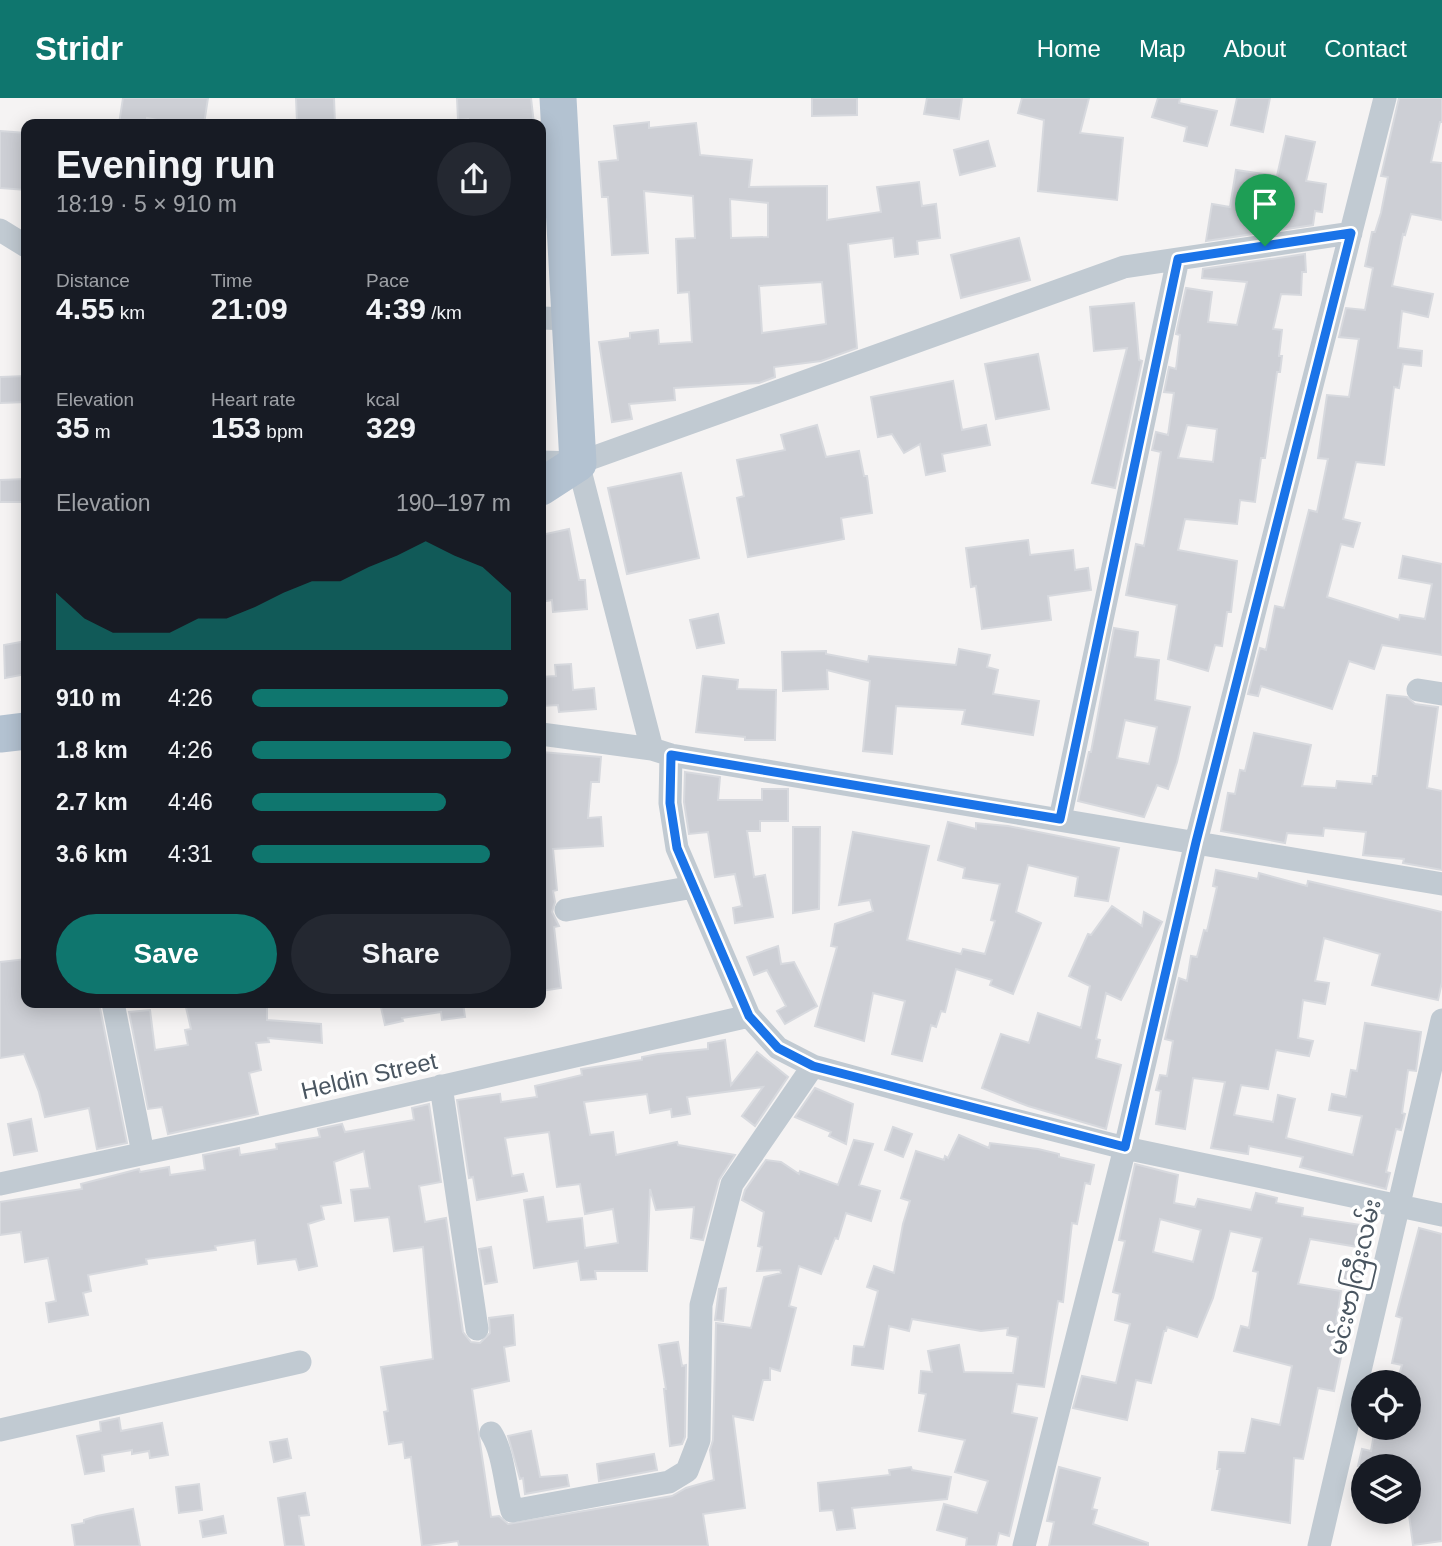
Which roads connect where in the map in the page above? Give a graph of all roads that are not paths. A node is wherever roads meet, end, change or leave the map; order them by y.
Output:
1 (558, 98) edge
2 (1385, 98) edge
3 (0, 230) edge
4 (1351, 233) junction
5 (21, 243) edge
6 (1178, 259) junction
7 (555, 318) edge
8 (546, 463) edge
9 (578, 463) junction
10 (546, 484) edge
11 (1418, 690) dead end
12 (1442, 694) edge
13 (21, 732) edge
14 (0, 734) edge
15 (546, 735) edge
16 (662, 752) junction
17 (1060, 819) junction
18 (1196, 842) junction
19 (1442, 884) edge
20 (693, 887) junction
21 (566, 910) dead end
22 (114, 1008) edge
23 (749, 1016) junction
24 (1442, 1020) edge
25 (813, 1066) junction
26 (441, 1086) junction
27 (1125, 1147) junction
28 (143, 1153) junction
29 (0, 1184) edge
30 (1398, 1207) junction
31 (1442, 1215) edge
32 (477, 1329) dead end
33 (300, 1362) dead end
34 (0, 1430) edge
35 (491, 1433) dead end
36 (1024, 1546) edge
37 (1319, 1546) edge

1 - 7 main road
2 - 4 street
3 - 5 street
4 - 6 street
4 - 18 street
6 - 9 street
6 - 17 street
7 - 9 main road
8 - 9 street
9 - 10 main road
9 - 16 street
11 - 12 street
13 - 14 main road
15 - 16 street
16 - 17 street
16 - 20 street
17 - 18 street
18 - 19 street
18 - 27 street
20 - 21 street
20 - 23 street
22 - 28 street
23 - 25 street
23 - 26 street, Heldin Street
24 - 30 street, မင်းဗာကြီးလမ်း
25 - 27 street
25 - 35 street
26 - 28 street, Heldin Street
26 - 32 street
27 - 30 street
27 - 36 street
28 - 29 street, Heldin Street
30 - 31 street
30 - 37 street, မင်းဗာကြီးလမ်း
33 - 34 street

